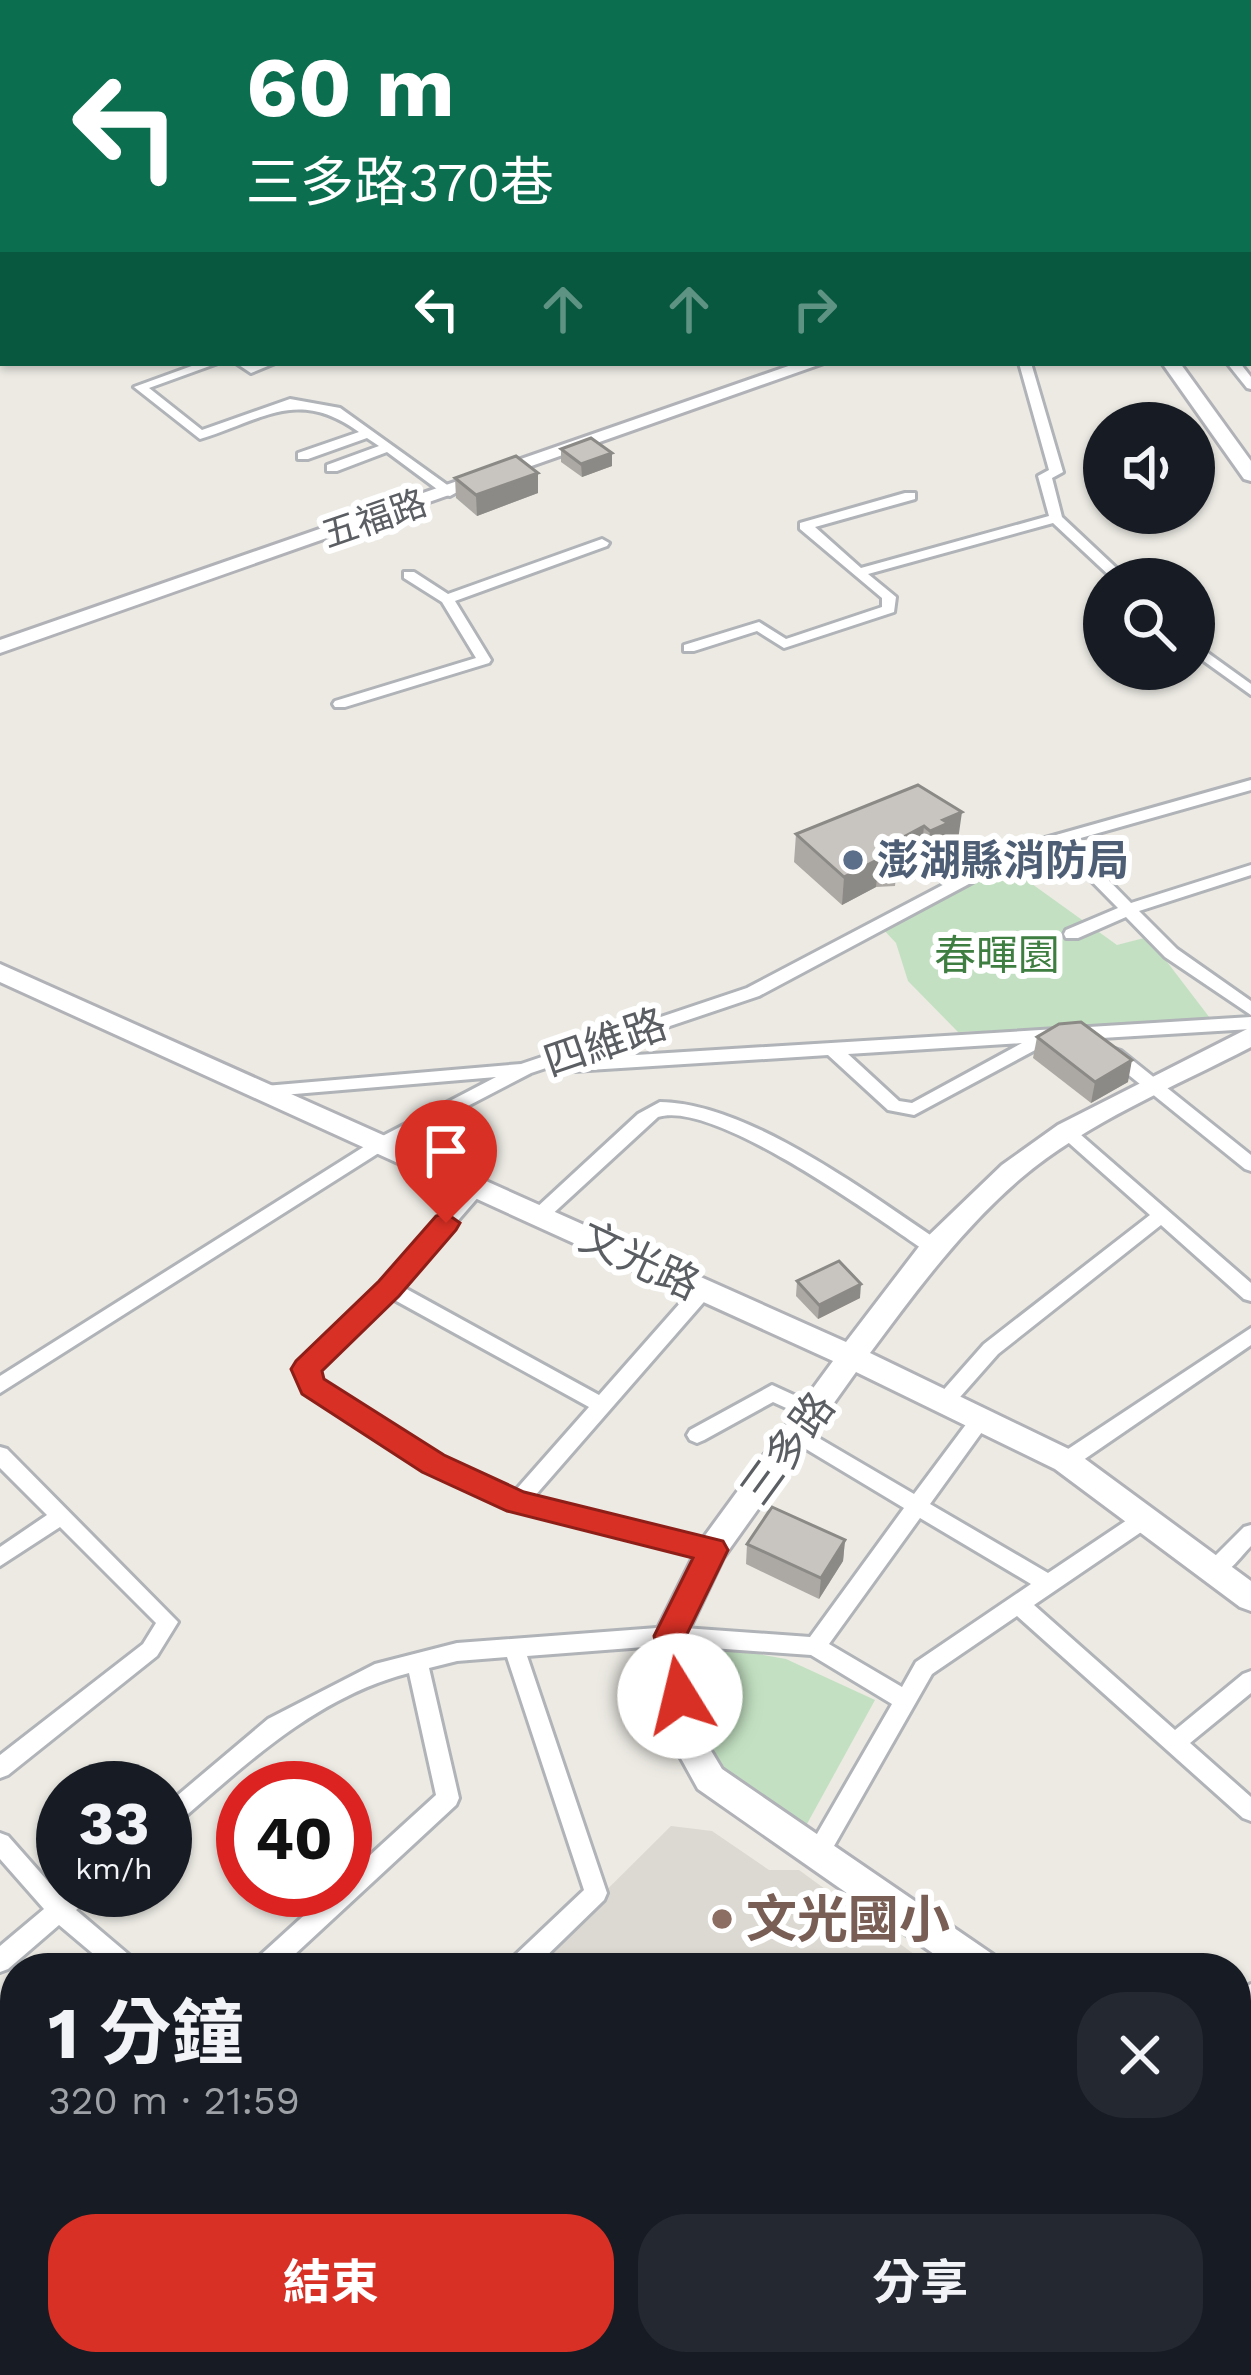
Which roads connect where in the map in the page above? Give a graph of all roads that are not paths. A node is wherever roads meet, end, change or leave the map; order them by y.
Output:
1 (203, 366) edge
2 (807, 366) edge
3 (1026, 366) edge
4 (1173, 366) edge
5 (368, 433) junction
6 (388, 447) junction
7 (303, 456) dead end
8 (332, 468) dead end
9 (1251, 476) edge
10 (450, 492) junction
11 (910, 496) dead end
12 (1056, 518) junction
13 (602, 543) dead end
14 (1099, 558) edge
15 (858, 573) junction
16 (409, 575) dead end
17 (447, 599) junction
18 (0, 647) edge
19 (688, 648) dead end
20 (1215, 663) edge
21 (1251, 691) edge
22 (340, 704) dead end
23 (1251, 784) edge
24 (1058, 838) junction
25 (1251, 870) edge
26 (1127, 910) junction
27 (1072, 934) dead end
28 (0, 972) edge
29 (1251, 1010) edge
30 (1251, 1023) edge
31 (1083, 1032) junction
32 (1053, 1034) junction
33 (1251, 1036) edge
34 (830, 1047) junction
35 (525, 1069) junction
36 (1153, 1084) junction
37 (271, 1090) junction
38 (1067, 1132) junction
39 (379, 1144) junction
40 (1251, 1165) edge
41 (474, 1190) junction
42 (541, 1214) junction
43 (1162, 1215) junction
44 (934, 1247) junction
45 (389, 1288) junction
46 (703, 1290) junction
47 (1251, 1294) edge
48 (1251, 1334) edge
49 (851, 1356) junction
50 (0, 1385) edge
51 (946, 1400) junction
52 (603, 1406) junction
53 (980, 1420) junction
54 (806, 1423) junction
55 (697, 1435) dead end
56 (0, 1455) edge
57 (1066, 1462) junction
58 (518, 1502) junction
59 (923, 1504) junction
60 (62, 1515) junction
61 (1146, 1518) junction
62 (1251, 1533) edge
63 (712, 1550) junction
64 (0, 1558) edge
65 (1213, 1571) junction
66 (1048, 1584) junction
67 (1251, 1598) edge
68 (1018, 1604) junction
69 (670, 1636) junction
70 (814, 1646) junction
71 (514, 1647) junction
72 (417, 1663) junction
73 (1251, 1680) edge
74 (904, 1700) junction
75 (1174, 1743) junction
76 (0, 1768) edge
77 (192, 1797) edge
78 (1251, 1811) edge
79 (0, 1843) edge
80 (818, 1853) junction
81 (36, 1884) edge
82 (51, 1917) edge
83 (67, 1917) edge
84 (9, 1953) edge
85 (109, 1953) edge
86 (279, 1953) edge
87 (533, 1953) edge
88 (961, 1953) edge

1 - 5 street
2 - 10 street, 五福路
3 - 12 street
4 - 9 street
5 - 6 street
5 - 7 street
6 - 8 street
6 - 10 street
10 - 18 street, 五福路
11 - 15 street
12 - 14 street
12 - 15 street
13 - 17 street
15 - 19 street
16 - 17 street
17 - 22 street
20 - 21 street
23 - 24 street, 四維路
24 - 26 street
24 - 35 street, 四維路
25 - 26 street
26 - 27 street
26 - 29 street
28 - 37 street, 文光路
30 - 31 street
31 - 32 street
31 - 36 street
32 - 34 street
32 - 34 street
33 - 36 street, 三多路
34 - 35 street
35 - 37 street
35 - 39 street, 四維路
36 - 38 street, 三多路
36 - 40 street
37 - 39 street, 文光路
38 - 43 street
38 - 44 street, 三多路
39 - 41 street, 文光路
39 - 50 street, 四維路
41 - 42 street, 文光路
41 - 45 street
42 - 44 street
42 - 46 street, 文光路
43 - 47 street
43 - 51 street
44 - 49 street, 三多路
45 - 52 street
45 - 58 street
46 - 49 street, 文光路
46 - 52 street
48 - 57 street
49 - 51 street, 文光路
49 - 54 street, 三多路
51 - 53 street, 文光路
52 - 58 street
53 - 57 street, 文光路
53 - 59 street
54 - 55 street
54 - 59 street
54 - 63 street, 三多路
56 - 60 street
57 - 61 street, 文光路
58 - 63 street
59 - 66 street
59 - 70 street
60 - 64 street
60 - 76 street
61 - 65 street, 文光路
61 - 66 street
62 - 65 street
63 - 69 street, 三多路
65 - 67 street, 文光路
66 - 68 street
68 - 74 street
68 - 75 street
69 - 70 street
69 - 71 street
69 - 80 street
70 - 74 street
71 - 72 street
71 - 87 street
72 - 77 street
72 - 86 street
73 - 75 street
74 - 80 street
75 - 78 street
79 - 81 street
80 - 88 street
82 - 84 street
83 - 85 street

